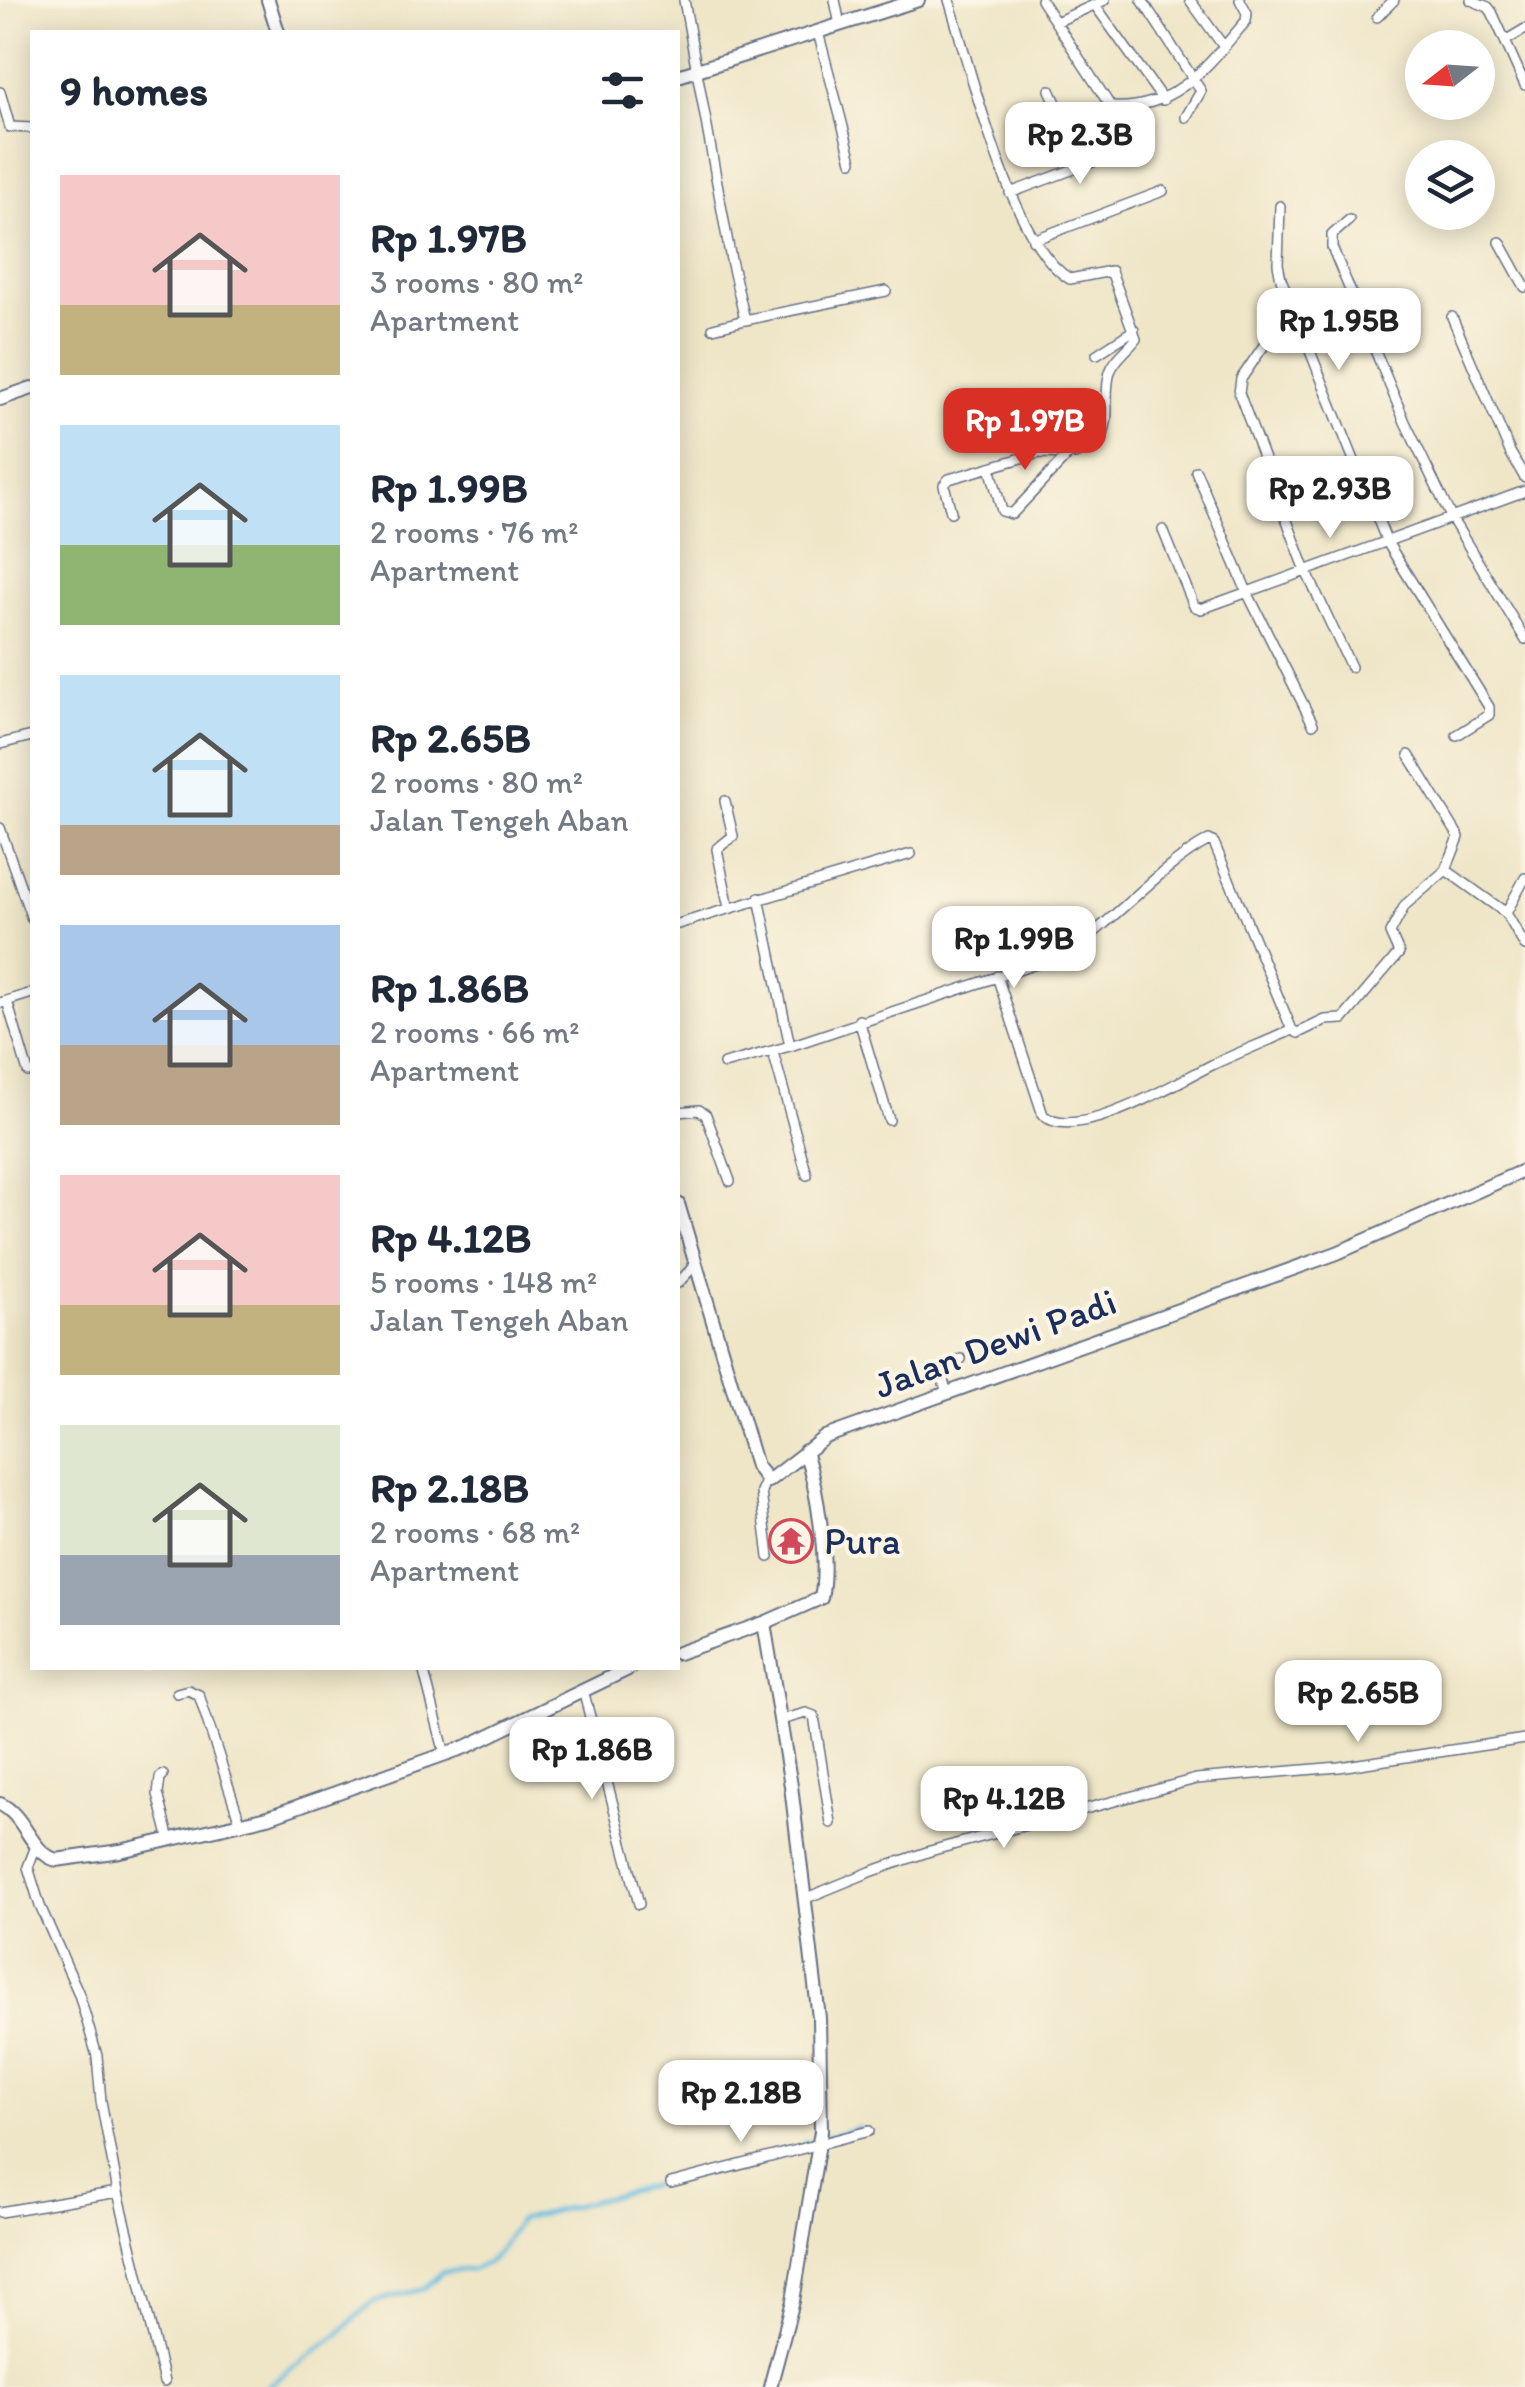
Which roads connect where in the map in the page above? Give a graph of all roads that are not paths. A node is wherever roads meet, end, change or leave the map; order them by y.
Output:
1 (268, 0) edge
2 (684, 0) edge
3 (835, 0) edge
4 (918, 0) edge
5 (949, 0) edge
6 (1041, 0) edge
7 (1142, 0) edge
8 (1190, 0) edge
9 (1240, 0) edge
10 (1394, 0) edge
11 (1470, 0) edge
12 (1100, 2) edge
13 (877, 6) edge
14 (1377, 17) dead end
15 (1056, 22) junction
16 (840, 26) junction
17 (1525, 29) edge
18 (277, 30) edge
19 (818, 32) junction
20 (1505, 42) junction
21 (1224, 48) junction
22 (698, 71) junction
23 (680, 76) edge
24 (1196, 79) junction
25 (1525, 85) edge
26 (1050, 90) dead end
27 (0, 92) edge
28 (1163, 100) junction
29 (1112, 107) junction
30 (1186, 118) dead end
31 (30, 128) edge
32 (1138, 145) dead end
33 (852, 161) dead end
34 (1163, 191) dead end
35 (1010, 193) junction
36 (1280, 206) dead end
37 (1348, 220) dead end
38 (1033, 240) junction
39 (1500, 242) dead end
40 (1525, 287) edge
41 (886, 291) dead end
42 (1452, 317) dead end
43 (745, 320) junction
44 (713, 328) dead end
45 (1134, 330) junction
46 (1269, 338) dead end
47 (1097, 354) dead end
48 (30, 389) edge
49 (0, 399) edge
50 (1064, 424) dead end
51 (1071, 455) junction
52 (990, 467) junction
53 (1196, 472) dead end
54 (1525, 478) edge
55 (1525, 491) edge
56 (951, 512) dead end
57 (1452, 519) junction
58 (1163, 530) dead end
59 (1386, 542) junction
60 (1306, 571) junction
61 (1247, 592) junction
62 (1525, 639) edge
63 (1351, 666) dead end
64 (1313, 724) dead end
65 (1457, 735) dead end
66 (30, 736) edge
67 (0, 744) edge
68 (1409, 755) dead end
69 (725, 800) dead end
70 (0, 828) edge
71 (910, 854) dead end
72 (1446, 870) junction
73 (1525, 878) edge
74 (759, 898) junction
75 (729, 908) junction
76 (1501, 910) junction
77 (30, 913) edge
78 (680, 923) edge
79 (1525, 946) edge
80 (997, 976) junction
81 (30, 994) edge
82 (4, 1002) edge
83 (859, 1020) junction
84 (1292, 1030) junction
85 (790, 1046) junction
86 (772, 1052) junction
87 (724, 1064) dead end
88 (28, 1072) dead end
89 (680, 1112) edge
90 (889, 1120) dead end
91 (1525, 1170) edge
92 (807, 1174) dead end
93 (730, 1182) dead end
94 (680, 1211) edge
95 (696, 1266) junction
96 (680, 1281) edge
97 (962, 1360) dead end
98 (947, 1393) junction
99 (805, 1451) junction
100 (765, 1480) junction
101 (770, 1556) dead end
102 (764, 1623) junction
103 (680, 1651) edge
104 (424, 1670) edge
105 (626, 1670) edge
106 (583, 1690) junction
107 (177, 1693) dead end
108 (781, 1720) junction
109 (1525, 1739) edge
110 (445, 1754) junction
111 (164, 1775) dead end
112 (0, 1804) edge
113 (831, 1822) dead end
114 (241, 1824) junction
115 (170, 1840) junction
116 (36, 1846) junction
117 (804, 1899) junction
118 (639, 1904) dead end
119 (868, 2131) dead end
120 (821, 2138) junction
121 (671, 2184) dead end
122 (118, 2192) junction
123 (0, 2212) edge
124 (164, 2382) dead end
125 (770, 2387) edge

1 - 18 street
2 - 22 street
3 - 16 street
4 - 13 street
5 - 35 street
6 - 15 street
7 - 24 street
8 - 21 street
9 - 21 street
10 - 14 street
11 - 20 street
12 - 15 street
12 - 28 street
13 - 16 street
15 - 29 street
16 - 19 street
17 - 20 street
19 - 22 street
19 - 33 street
20 - 25 street
21 - 24 street
22 - 23 street
22 - 43 street
24 - 28 street
24 - 30 street
26 - 29 street
27 - 31 street
28 - 29 street
32 - 35 street
34 - 38 street
35 - 38 street
36 - 59 street
37 - 57 street
38 - 45 street
39 - 40 street
41 - 43 street
42 - 54 street
43 - 44 street
45 - 47 street
45 - 51 street
46 - 60 street
48 - 49 street
50 - 51 street
51 - 52 street
51 - 52 street
52 - 56 street
53 - 61 street
55 - 57 street
57 - 59 street
57 - 62 street
58 - 61 street
59 - 60 street
59 - 65 street
60 - 61 street
60 - 63 street
61 - 64 street
66 - 67 street
68 - 72 street
69 - 75 street
70 - 77 street
71 - 74 street
72 - 76 street
72 - 84 street
73 - 76 street
74 - 75 street
74 - 85 street
75 - 78 street
76 - 79 street
80 - 83 street
80 - 84 street
80 - 84 street
81 - 82 street
82 - 88 street
83 - 85 street
83 - 90 street
85 - 86 street
86 - 87 street
86 - 92 street
89 - 93 street
91 - 98 street, Jalan Dewi Padi
94 - 95 street
95 - 96 street
95 - 100 street
97 - 98 street
98 - 99 street, Jalan Dewi Padi
99 - 100 street, Jalan Dewi Padi
99 - 102 street
100 - 101 street
102 - 103 street
102 - 108 street
104 - 110 street
105 - 106 street
106 - 110 street
106 - 118 street
107 - 114 street
108 - 113 street
108 - 117 street
109 - 117 street
110 - 114 street
111 - 115 street
112 - 116 street
114 - 115 street
115 - 116 street
116 - 122 street
117 - 120 street
119 - 120 street
120 - 121 street
120 - 125 street
122 - 123 street
122 - 124 street

